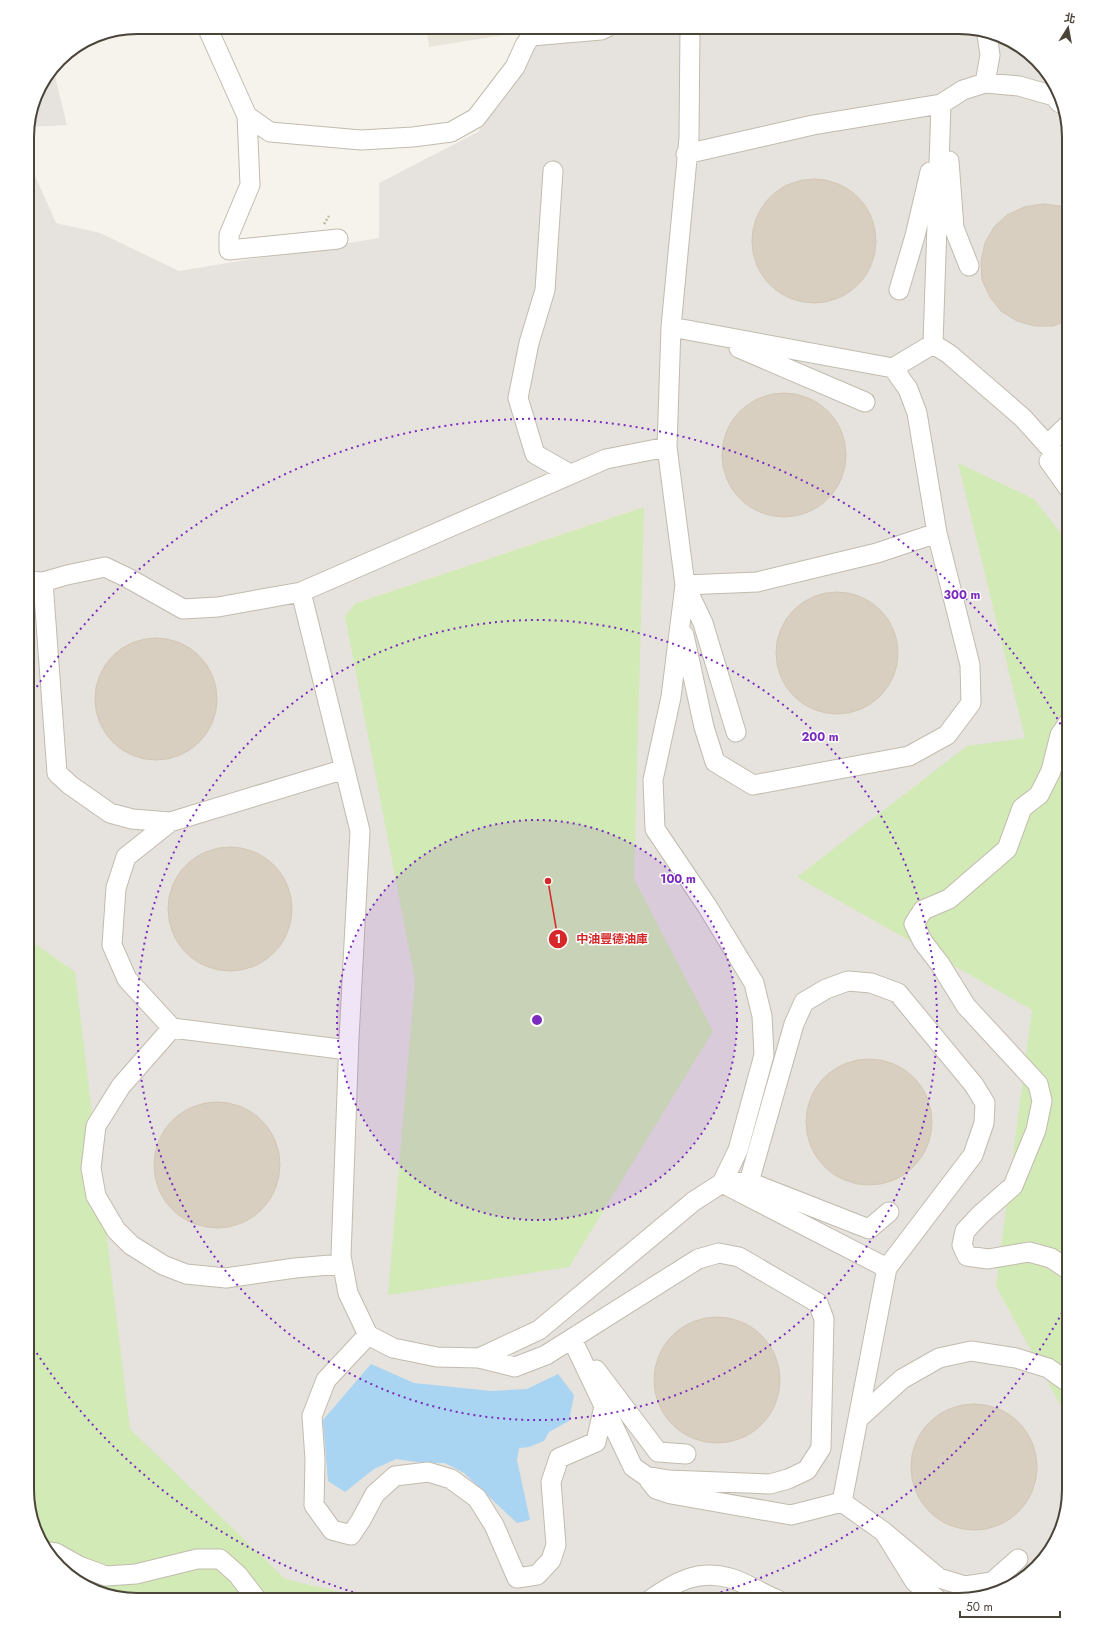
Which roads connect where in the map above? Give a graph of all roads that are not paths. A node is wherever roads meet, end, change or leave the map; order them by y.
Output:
1 (210, 34) edge
2 (554, 34) edge
3 (690, 34) edge
4 (988, 38) edge
5 (985, 83) junction
6 (1053, 96) edge
7 (941, 104) junction
8 (247, 116) junction
9 (686, 154) junction
10 (553, 171) dead end
11 (338, 239) dead end
12 (969, 266) dead end
13 (899, 290) dead end
14 (671, 327) junction
15 (933, 344) junction
16 (893, 368) junction
17 (865, 402) dead end
18 (1023, 418) junction
19 (1062, 431) edge
20 (1047, 445) junction
21 (667, 447) junction
22 (1062, 461) edge
23 (570, 474) junction
24 (1062, 479) edge
25 (937, 533) junction
26 (35, 582) edge
27 (685, 585) junction
28 (301, 592) junction
29 (681, 618) junction
30 (736, 732) dead end
31 (1062, 732) edge
32 (345, 769) junction
33 (170, 822) junction
34 (172, 1028) junction
35 (348, 1050) junction
36 (749, 1182) junction
37 (722, 1183) junction
38 (889, 1212) dead end
39 (342, 1264) junction
40 (1062, 1265) edge
41 (887, 1268) junction
42 (368, 1335) junction
43 (479, 1358) junction
44 (1062, 1378) edge
45 (604, 1406) junction
46 (858, 1419) junction
47 (686, 1454) dead end
48 (646, 1476) junction
49 (842, 1502) junction
50 (884, 1532) junction
51 (55, 1553) edge
52 (1018, 1559) dead end
53 (252, 1593) edge
54 (660, 1593) edge
55 (763, 1593) edge
56 (929, 1593) edge

1 - 8 lane
2 - 8 lane
3 - 9 lane
4 - 5 lane
5 - 6 lane
5 - 7 lane
7 - 9 lane
7 - 12 lane
7 - 13 lane
7 - 15 lane
8 - 11 lane
9 - 14 lane
10 - 23 lane
14 - 16 lane
14 - 17 lane
14 - 21 lane
15 - 16 lane
15 - 18 lane
16 - 25 lane
18 - 20 lane
18 - 24 lane
19 - 20 lane
20 - 22 lane
21 - 23 lane
21 - 27 lane
23 - 28 lane
25 - 27 lane
25 - 29 lane
26 - 28 lane
26 - 33 lane
27 - 29 lane
27 - 30 lane
28 - 32 lane
29 - 37 lane
31 - 40 lane
32 - 33 lane
32 - 35 lane
33 - 34 lane
34 - 35 lane
34 - 39 lane
35 - 39 lane
36 - 37 lane
36 - 38 lane
36 - 41 lane
37 - 41 lane
37 - 43 lane
39 - 42 lane
41 - 46 lane
42 - 43 lane
42 - 45 lane
43 - 48 lane
44 - 46 lane
45 - 47 lane
45 - 48 lane
46 - 49 lane
48 - 49 lane
49 - 50 lane
50 - 52 lane
50 - 56 lane
51 - 53 lane
54 - 55 lane

